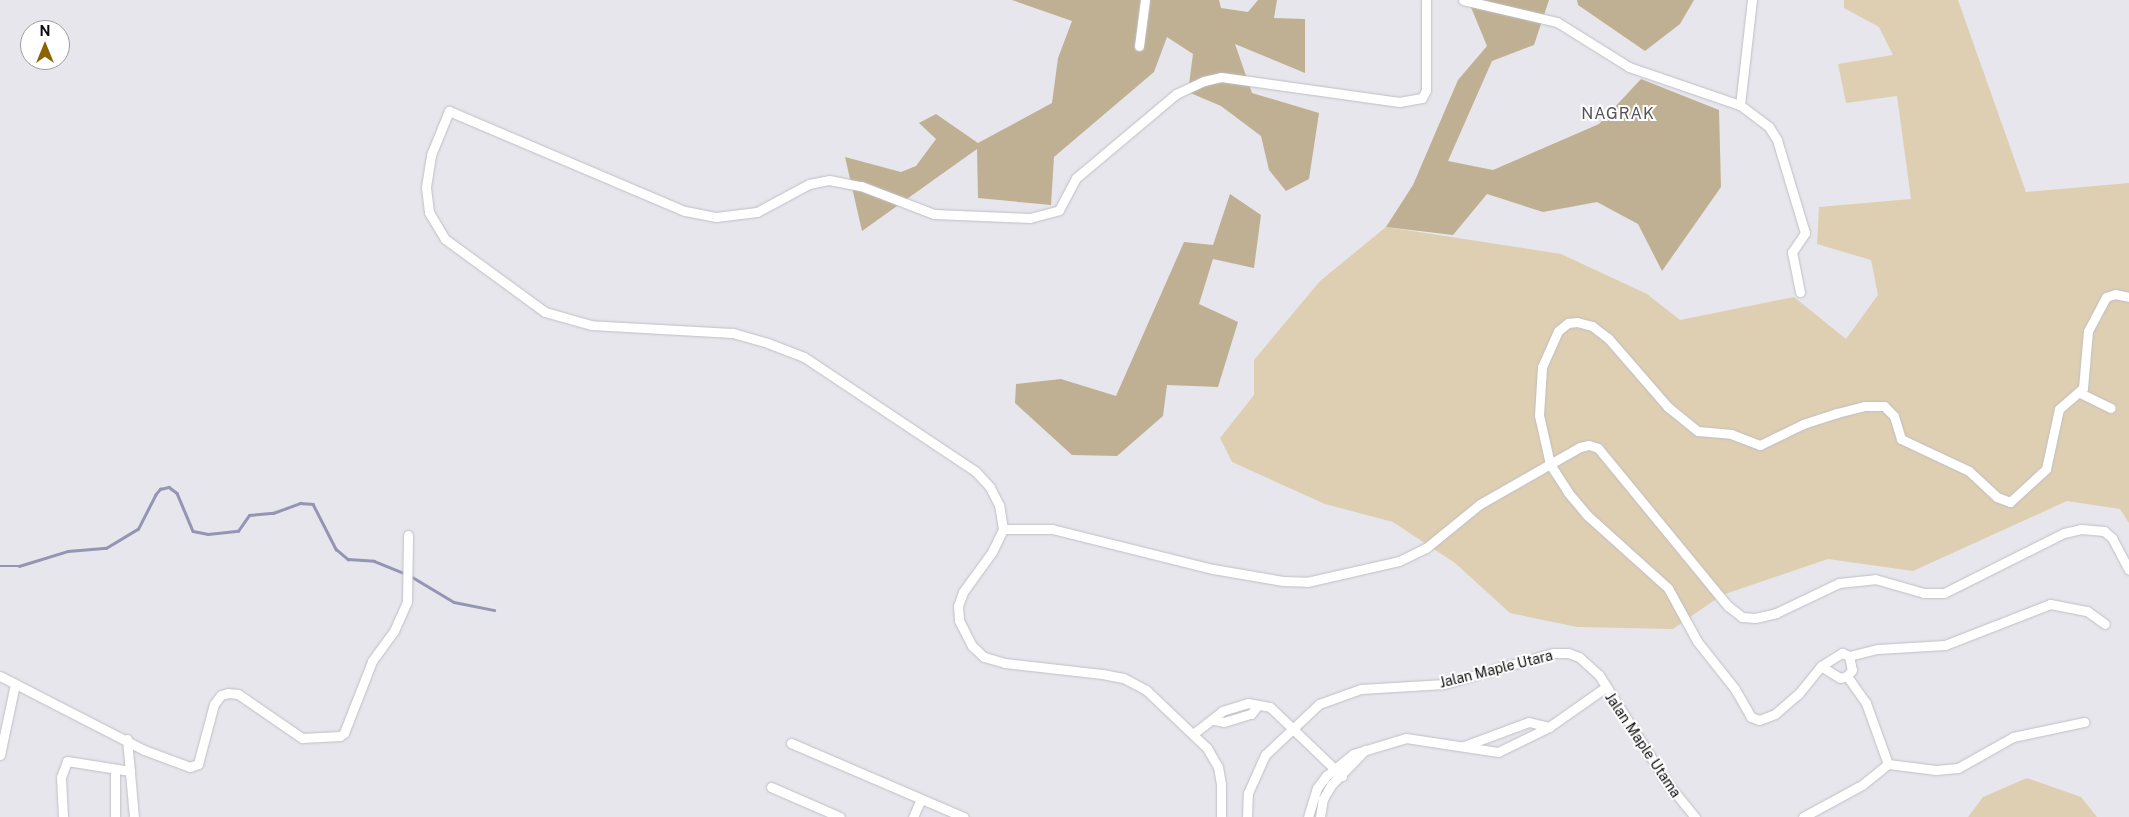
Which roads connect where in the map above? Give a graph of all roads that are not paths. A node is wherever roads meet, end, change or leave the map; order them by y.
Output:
1 (1145, 0) edge
2 (1426, 0) edge
3 (1463, 0) edge
4 (1752, 0) edge
5 (1139, 46) dead end
6 (1740, 105) junction
7 (1800, 292) dead end
8 (2129, 297) edge
9 (2080, 393) junction
10 (2111, 408) dead end
11 (1550, 464) junction
12 (1002, 529) junction
13 (408, 535) dead end
14 (2129, 570) edge
15 (2105, 624) dead end
16 (1849, 656) junction
17 (1821, 666) junction
18 (0, 676) edge
19 (1847, 676) junction
20 (15, 684) junction
21 (1606, 688) junction
22 (2084, 722) dead end
23 (1293, 727) junction
24 (1549, 727) junction
25 (1193, 734) junction
26 (127, 739) junction
27 (791, 743) dead end
28 (1464, 746) junction
29 (0, 755) edge
30 (1888, 764) junction
31 (115, 768) junction
32 (130, 771) junction
33 (1338, 772) junction
34 (772, 787) dead end
35 (922, 799) junction
36 (63, 817) edge
37 (115, 817) edge
38 (134, 817) edge
39 (840, 817) edge
40 (914, 817) edge
41 (964, 817) edge
42 (1221, 817) edge
43 (1247, 817) edge
44 (1308, 817) edge
45 (1320, 817) edge
46 (1694, 817) edge
47 (1803, 817) edge

1 - 5 street
2 - 12 street
3 - 6 street
4 - 6 street
6 - 7 street
8 - 9 street
9 - 10 street
9 - 11 street
11 - 12 street
11 - 14 street
11 - 17 street
12 - 25 street
13 - 26 street
15 - 16 street
16 - 17 street
16 - 19 street
17 - 19 street
18 - 20 street
19 - 30 street
20 - 26 street
20 - 29 street
21 - 23 street, Jalan Maple Utara
21 - 24 street, Jalan Maple Utama
21 - 46 street, Jalan Maple Utama
22 - 30 street
23 - 25 street
23 - 33 street
23 - 43 street, Jalan Maple Utara
24 - 28 street
24 - 28 street, Jalan Maple Utama
25 - 42 street
26 - 32 street
27 - 35 street
28 - 33 street, Jalan Maple Utama
30 - 47 street
31 - 32 street
31 - 36 street
31 - 37 street
32 - 38 street
33 - 44 street, Jalan Maple Utama
33 - 45 street, Jalan Maple Utama
34 - 39 street
35 - 40 street
35 - 41 street

